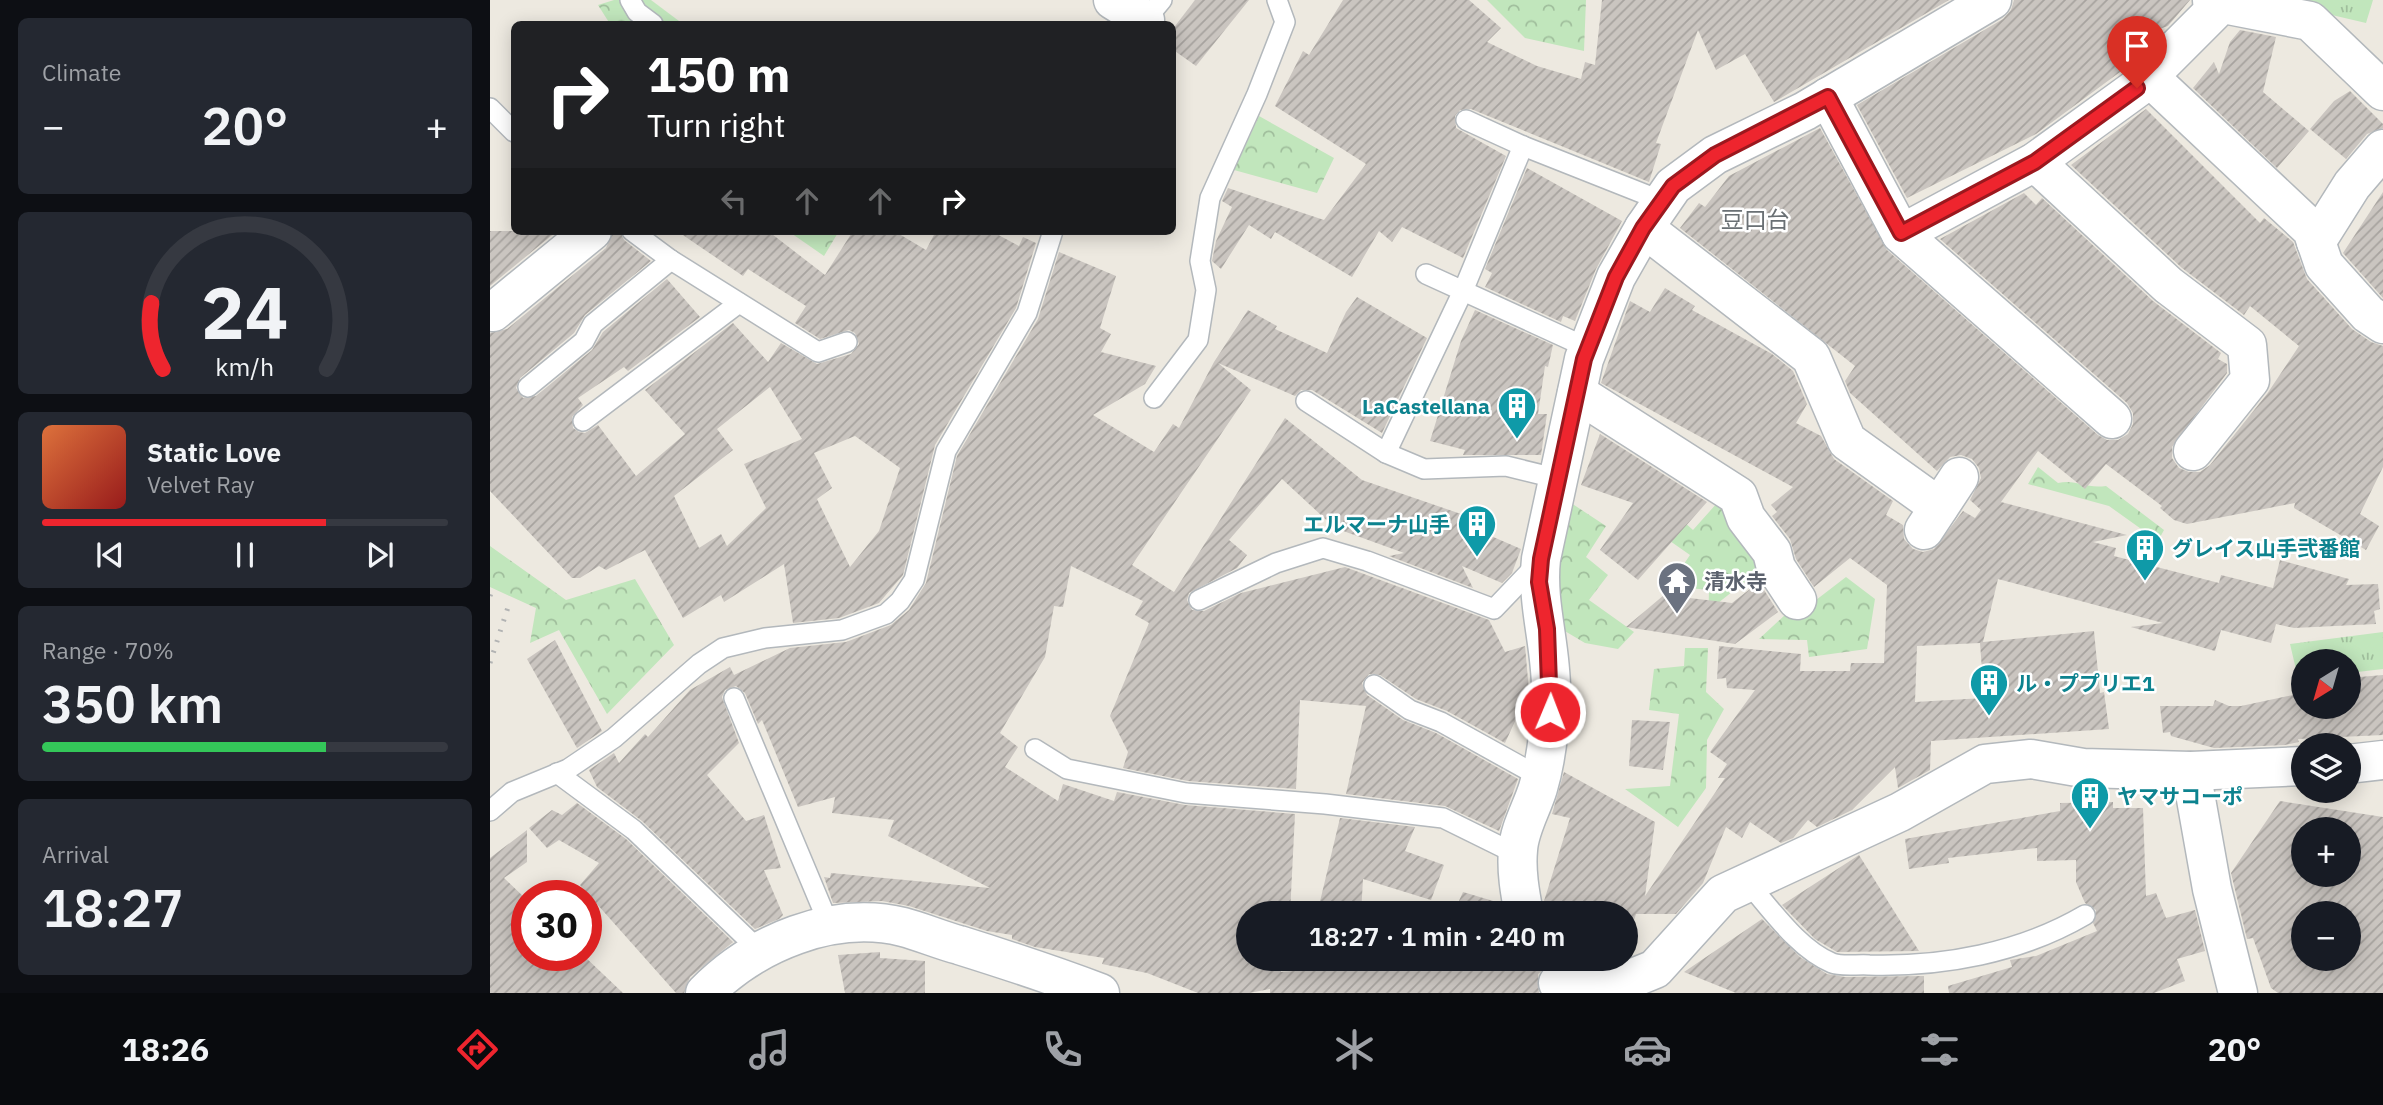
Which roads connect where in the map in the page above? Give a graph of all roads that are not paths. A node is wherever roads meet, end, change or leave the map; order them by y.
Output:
1 (630, 0) edge
2 (1114, 0) edge
3 (1277, 0) edge
4 (1992, 0) edge
5 (2213, 1) edge
6 (1150, 15) edge
7 (649, 21) edge
8 (2148, 76) junction
9 (2383, 91) edge
10 (1828, 97) junction
11 (490, 108) edge
12 (1466, 120) dead end
13 (511, 129) edge
14 (1523, 146) junction
15 (2383, 149) edge
16 (2035, 162) junction
17 (1653, 214) junction
18 (1901, 233) junction
19 (587, 235) edge
20 (637, 235) edge
21 (1052, 235) edge
22 (2316, 242) junction
23 (671, 260) junction
24 (1426, 274) dead end
25 (1463, 291) junction
26 (739, 303) junction
27 (491, 312) edge
28 (2383, 324) edge
29 (847, 342) dead end
30 (1588, 348) junction
31 (528, 387) dead end
32 (1577, 393) junction
33 (1154, 398) dead end
34 (1306, 401) dead end
35 (2112, 419) dead end
36 (583, 421) dead end
37 (2193, 451) dead end
38 (1386, 453) junction
39 (1559, 479) junction
40 (1941, 505) dead end
41 (1541, 559) junction
42 (1199, 600) dead end
43 (1797, 600) dead end
44 (1374, 685) dead end
45 (734, 698) dead end
46 (1035, 749) dead end
47 (2383, 760) edge
48 (2361, 763) edge
49 (2291, 767) edge
50 (2191, 771) junction
51 (557, 774) junction
52 (1540, 777) junction
53 (490, 811) edge
54 (1518, 855) junction
55 (1746, 882) junction
56 (1521, 901) edge
57 (2085, 915) dead end
58 (830, 927) junction
59 (760, 951) junction
60 (1552, 978) edge
61 (705, 993) edge
62 (1100, 993) edge
63 (2238, 993) edge

1 - 7 lane
2 - 6 street
3 - 33 lane
4 - 10 street
5 - 8 street
5 - 9 street
8 - 16 street
8 - 22 street
10 - 17 street
10 - 18 street
11 - 13 lane
12 - 14 lane
14 - 17 lane
14 - 25 lane
15 - 22 street
16 - 18 street
16 - 37 street
17 - 30 street
17 - 40 street
18 - 35 street
19 - 27 street
20 - 23 lane
21 - 51 lane
22 - 28 street
23 - 26 lane
23 - 31 lane
24 - 25 lane
25 - 30 lane
25 - 38 lane
26 - 29 lane
26 - 36 lane
30 - 32 street
32 - 39 street
32 - 43 street
34 - 38 lane
38 - 39 lane
39 - 41 street
41 - 42 lane
41 - 52 street
44 - 52 lane
45 - 58 lane
46 - 54 lane
47 - 48 street
49 - 50 street
50 - 55 street
50 - 63 street
51 - 53 lane
51 - 59 lane
52 - 54 street
54 - 56 street
55 - 57 lane
55 - 60 street
58 - 59 street
58 - 62 street
59 - 61 street

